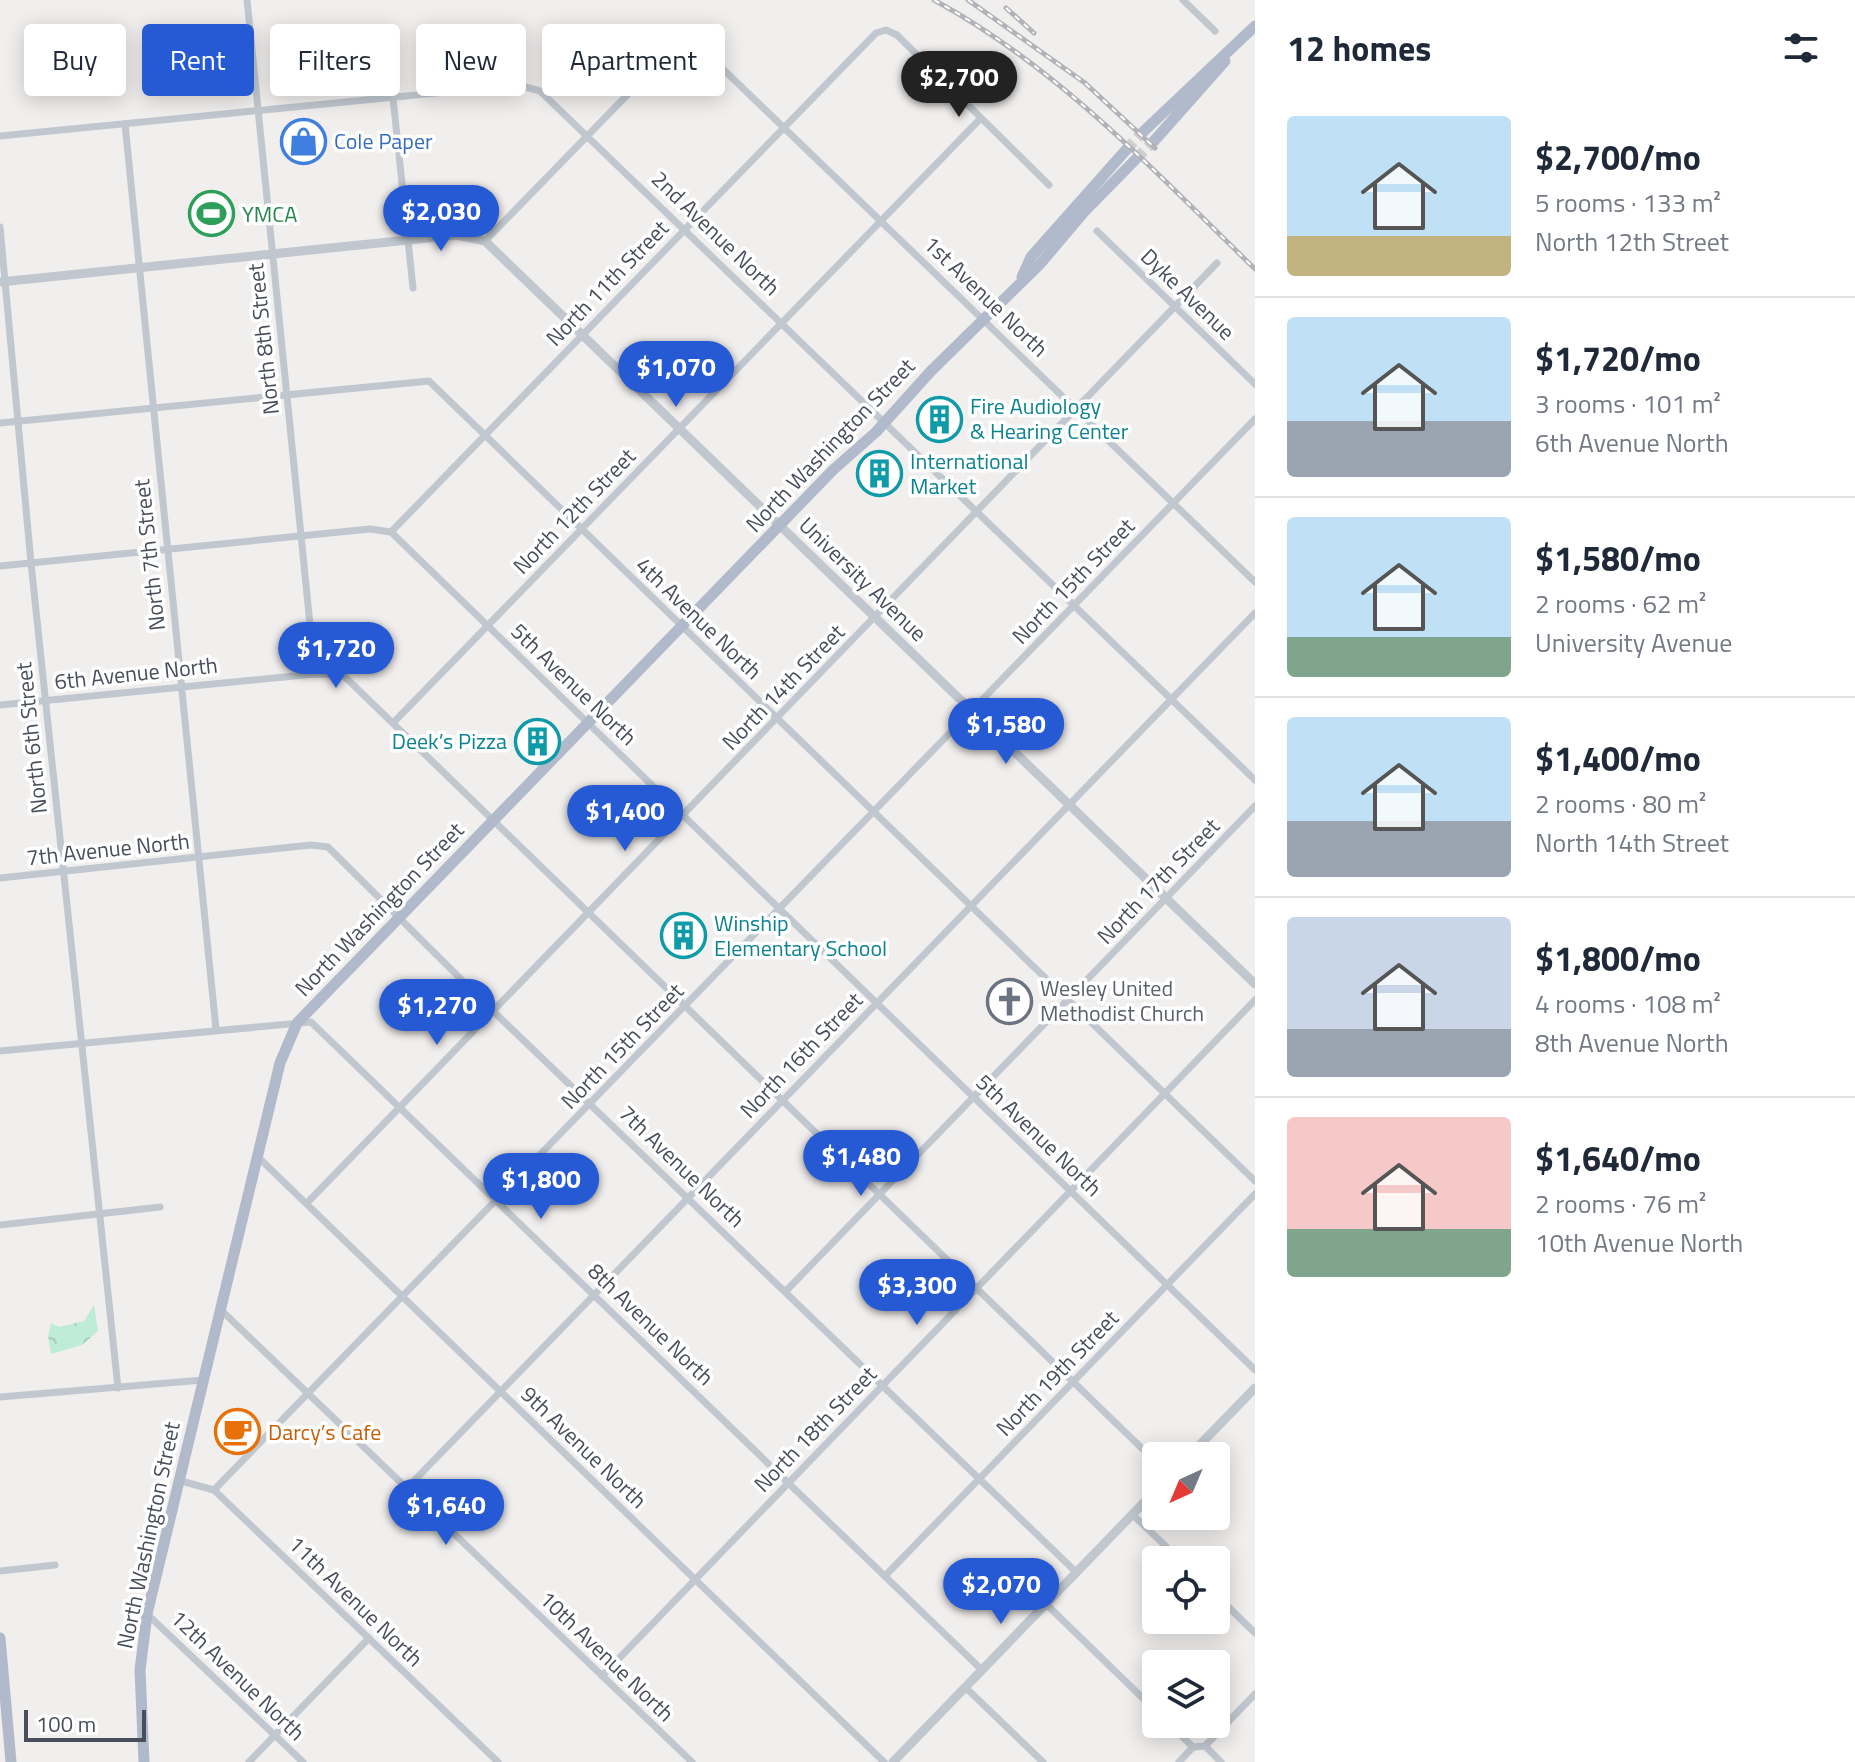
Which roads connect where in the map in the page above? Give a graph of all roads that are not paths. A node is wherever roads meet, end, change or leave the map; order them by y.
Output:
1 (247, 0) edge
2 (1183, 0) edge
3 (1252, 29) edge
4 (1215, 31) dead end
5 (393, 98) junction
6 (258, 111) junction
7 (981, 118) junction
8 (125, 124) junction
9 (785, 126) junction
10 (1144, 131) tunnel mouth
11 (589, 135) junction
12 (0, 136) edge
13 (1154, 141) tunnel mouth
14 (1126, 150) tunnel mouth
15 (1136, 159) tunnel mouth
16 (1049, 185) dead end
17 (881, 220) junction
18 (0, 227) edge
19 (686, 228) junction
20 (1097, 231) dead end
21 (409, 239) junction
22 (485, 241) junction
23 (273, 253) junction
24 (1217, 263) dead end
25 (140, 266) junction
26 (3, 281) edge
27 (1020, 281) junction
28 (413, 288) dead end
29 (1176, 307) junction
30 (983, 318) junction
31 (782, 322) junction
32 (584, 333) junction
33 (1255, 384) edge
34 (287, 394) junction
35 (152, 407) junction
36 (1078, 409) junction
37 (1255, 419) edge
38 (19, 421) junction
39 (884, 422) junction
40 (0, 423) edge
41 (681, 427) junction
42 (485, 435) junction
43 (1173, 503) junction
44 (978, 511) junction
45 (780, 524) junction
46 (581, 529) junction
47 (391, 532) junction
48 (301, 536) junction
49 (167, 549) junction
50 (31, 563) junction
51 (0, 566) edge
52 (1255, 582) edge
53 (1074, 605) junction
54 (1255, 613) edge
55 (876, 617) junction
56 (488, 626) junction
57 (681, 626) junction
58 (315, 674) junction
59 (180, 686) junction
60 (1171, 699) junction
61 (46, 700) junction
62 (0, 705) edge
63 (972, 710) junction
64 (777, 719) junction
65 (394, 722) junction
66 (587, 723) junction
67 (1255, 780) edge
68 (1070, 804) junction
69 (1255, 806) edge
70 (874, 812) junction
71 (683, 816) junction
72 (494, 820) junction
73 (198, 859) junction
74 (64, 872) junction
75 (0, 878) edge
76 (1166, 898) junction
77 (970, 907) junction
78 (780, 909) junction
79 (589, 912) junction
80 (398, 917) junction
81 (1255, 984) edge
82 (1068, 1000) junction
83 (1255, 1000) edge
84 (877, 1003) junction
85 (686, 1006) junction
86 (494, 1012) junction
87 (297, 1023) junction
88 (216, 1029) junction
89 (81, 1044) junction
90 (0, 1051) edge
91 (1164, 1094) junction
92 (975, 1098) junction
93 (783, 1100) junction
94 (591, 1104) junction
95 (400, 1107) junction
96 (259, 1158) junction
97 (1255, 1181) edge
98 (1071, 1191) junction
99 (879, 1194) junction
100 (1255, 1194) edge
101 (688, 1197) junction
102 (498, 1201) junction
103 (307, 1203) junction
104 (160, 1207) dead end
105 (100, 1215) junction
106 (0, 1225) edge
107 (1167, 1284) junction
108 (976, 1289) junction
109 (786, 1291) junction
110 (595, 1294) junction
111 (403, 1298) junction
112 (221, 1310) junction
113 (1255, 1370) edge
114 (203, 1380) junction
115 (1073, 1382) junction
116 (882, 1386) junction
117 (118, 1388) junction
118 (1255, 1388) edge
119 (500, 1391) junction
120 (310, 1395) junction
121 (0, 1397) edge
122 (1203, 1442) edge
123 (1142, 1449) edge
124 (980, 1479) junction
125 (181, 1481) junction
126 (789, 1483) junction
127 (407, 1488) junction
128 (214, 1490) junction
129 (1142, 1504) edge
130 (1132, 1514) junction
131 (1165, 1546) edge
132 (55, 1565) dead end
133 (0, 1571) edge
134 (1076, 1572) junction
135 (885, 1576) junction
136 (695, 1578) junction
137 (1046, 1604) junction
138 (1230, 1609) edge
139 (147, 1614) junction
140 (1255, 1633) edge
141 (0, 1638) edge
142 (369, 1638) junction
143 (982, 1670) junction
144 (602, 1676) junction
145 (965, 1687) junction
146 (1255, 1694) edge
147 (1142, 1697) edge
148 (275, 1735) junction
149 (1184, 1738) edge
150 (1205, 1746) junction
151 (1193, 1747) junction
152 (11, 1762) edge
153 (144, 1762) edge
154 (249, 1762) edge
155 (303, 1762) edge
156 (498, 1762) edge
157 (692, 1762) edge
158 (884, 1762) edge
159 (893, 1762) edge
160 (1043, 1762) edge
161 (1179, 1762) edge
162 (1221, 1762) edge

1 - 6 street, North 8th Street
2 - 4 street
3 - 10 main road
3 - 13 main road
5 - 6 street, 2nd Avenue North
5 - 11 street, 2nd Avenue North
5 - 21 street
6 - 8 street, 2nd Avenue North
6 - 23 street, North 8th Street
7 - 9 street, North 11th Street
7 - 16 street
7 - 17 street, North 12th Street
8 - 12 street, 2nd Avenue North
8 - 25 street, North 7th Street
9 - 11 street, 1st Avenue North
9 - 17 street, 1st Avenue North
9 - 19 street, North 11th Street
11 - 19 street, 2nd Avenue North
11 - 22 street
14 - 27 main road, North Washington Street
15 - 27 main road, North Washington Street
17 - 30 street, 1st Avenue North
17 - 31 street, North 12th Street
18 - 26 street, North 6th Street
19 - 31 street, 2nd Avenue North
19 - 32 street, North 11th Street
20 - 29 street, Dyke Avenue
21 - 22 street
21 - 23 street
21 - 28 street
22 - 32 street, University Avenue
23 - 25 street
23 - 34 street, North 8th Street
24 - 29 street, North 14th Street
25 - 26 street
25 - 35 street, North 7th Street
26 - 38 street, North 6th Street
27 - 30 main road, North Washington Street
29 - 33 street, Dyke Avenue
29 - 36 street, North 14th Street
30 - 36 street, 1st Avenue North
30 - 39 main road, North Washington Street
31 - 39 street, 2nd Avenue North
31 - 41 street, North 12th Street
32 - 41 street, University Avenue
32 - 42 street, North 11th Street
34 - 35 street, 4th Avenue North
34 - 42 street, 4th Avenue North
34 - 48 street, North 8th Street
35 - 38 street, 4th Avenue North
35 - 49 street, North 7th Street
36 - 43 street, 1st Avenue North
36 - 44 street, North 14th Street
37 - 43 street, North 15th Street
38 - 40 street, 4th Avenue North
38 - 50 street, North 6th Street
39 - 44 street, 2nd Avenue North
39 - 45 main road, North Washington Street
41 - 45 street, University Avenue
41 - 46 street, North 12th Street
42 - 46 street, 4th Avenue North
42 - 47 street, North 11th Street
43 - 52 street, 1st Avenue North
43 - 53 street, North 15th Street
44 - 53 street, 2nd Avenue North
44 - 55 street, North 14th Street
45 - 55 street, University Avenue
45 - 57 main road, North Washington Street
46 - 56 street, North 12th Street
46 - 57 street, 4th Avenue North
47 - 48 street
47 - 56 street, 5th Avenue North
48 - 49 street
48 - 58 street, North 8th Street
49 - 50 street
49 - 59 street, North 7th Street
50 - 51 street
50 - 61 street, North 6th Street
53 - 60 street, 2nd Avenue North
53 - 63 street, North 15th Street
54 - 60 street, North 16th Street
55 - 63 street, University Avenue
55 - 64 street, North 14th Street
56 - 65 street, North 12th Street
56 - 66 street, 5th Avenue North
57 - 64 street, 4th Avenue North
57 - 66 main road, North Washington Street
58 - 59 street, 6th Avenue North
58 - 65 street, 6th Avenue North
59 - 61 street, 6th Avenue North
59 - 73 street, North 7th Street
60 - 67 street, 2nd Avenue North
60 - 68 street, North 16th Street
61 - 62 street, 6th Avenue North
61 - 74 street, North 6th Street
63 - 68 street, University Avenue
63 - 70 street, North 15th Street
64 - 70 street, 4th Avenue North
64 - 71 street, North 14th Street
65 - 72 street, 6th Avenue North
66 - 71 street, 5th Avenue North
66 - 72 main road, North Washington Street
68 - 76 street, University Avenue
68 - 77 street, North 16th Street
69 - 76 street, North 17th Street
70 - 77 street, 4th Avenue North
70 - 78 street, North 15th Street
71 - 78 street, 5th Avenue North
71 - 79 street, North 14th Street
72 - 79 street, 6th Avenue North
72 - 80 main road, North Washington Street
73 - 74 street, 7th Avenue North
73 - 80 street, 7th Avenue North
73 - 88 street, North 7th Street
74 - 75 street, 7th Avenue North
74 - 89 street, North 6th Street
76 - 81 street, University Avenue
76 - 82 street, North 17th Street
77 - 82 street, 4th Avenue North
77 - 84 street, North 16th Street
78 - 84 street, 5th Avenue North
78 - 85 street, North 15th Street
79 - 85 street, 6th Avenue North
79 - 86 street, North 14th Street
80 - 86 street, 7th Avenue North
80 - 87 main road, North Washington Street
82 - 91 street, 4th Avenue North
82 - 92 street, North 17th Street
83 - 91 street, North 18th Street
84 - 92 street, 5th Avenue North
84 - 93 street, North 16th Street
85 - 93 street, 6th Avenue North
85 - 94 street, North 15th Street
86 - 94 street, 7th Avenue North
86 - 95 street, North 14th Street
87 - 88 street
87 - 95 street, 8th Avenue North
87 - 96 main road, North Washington Street
88 - 89 street
89 - 90 street
89 - 105 street, North 6th Street
91 - 97 street, 4th Avenue North
91 - 98 street, North 18th Street
92 - 98 street, 5th Avenue North
92 - 99 street, North 17th Street
93 - 99 street, 6th Avenue North
93 - 101 street, North 16th Street
94 - 101 street, 7th Avenue North
94 - 102 street, North 15th Street
95 - 102 street, 8th Avenue North
95 - 103 street, North 14th Street
96 - 103 street, 9th Avenue North
96 - 112 main road, North Washington Street
98 - 107 street, 5th Avenue North
98 - 108 street, North 18th Street
99 - 108 street, 6th Avenue North
99 - 109 street, North 17th Street
100 - 107 street, North 19th Street
101 - 109 street, 7th Avenue North
101 - 110 street, North 16th Street
102 - 110 street, 8th Avenue North
102 - 111 street, North 15th Street
103 - 111 street, 9th Avenue North
104 - 105 street
105 - 106 street
105 - 117 street, North 6th Street
107 - 113 street, 5th Avenue North
107 - 115 street, North 19th Street
108 - 115 street, 6th Avenue North
108 - 116 street, North 18th Street
109 - 116 street, 7th Avenue North
110 - 119 street, North 16th Street
110 - 126 street, 8th Avenue North
111 - 119 street, 9th Avenue North
111 - 120 street, North 15th Street
112 - 114 main road, North Washington Street
112 - 120 street, 10th Avenue North
114 - 117 street
114 - 125 main road, North Washington Street
115 - 123 street, 6th Avenue North
115 - 124 street, North 19th Street
116 - 124 street, 7th Avenue North
116 - 126 street, North 18th Street
117 - 121 street
118 - 122 street
119 - 127 street, North 16th Street
119 - 136 street, 9th Avenue North
120 - 127 street, 10th Avenue North
120 - 128 street, North 15th Street
124 - 134 street, 7th Avenue North
124 - 135 street, North 19th Street
125 - 128 street, 11th Avenue North
125 - 139 main road, North Washington Street
126 - 135 street, 8th Avenue North
126 - 136 street, North 18th Street
127 - 144 street, 10th Avenue North
128 - 142 street, 11th Avenue North
129 - 130 street
130 - 131 street
130 - 134 street
132 - 133 street
134 - 137 street
135 - 143 street, 8th Avenue North
136 - 144 street, North 18th Street
136 - 158 street, 9th Avenue North
137 - 143 street
137 - 147 street
138 - 140 street
139 - 148 street, 12th Avenue North
139 - 153 main road, North Washington Street
141 - 152 main road
142 - 148 street
142 - 156 street, 11th Avenue North
143 - 145 street
144 - 157 street, 10th Avenue North
145 - 159 street
145 - 160 street
146 - 150 street
148 - 154 street
148 - 155 street, 12th Avenue North
149 - 151 street
150 - 151 street
150 - 162 street
151 - 161 street

